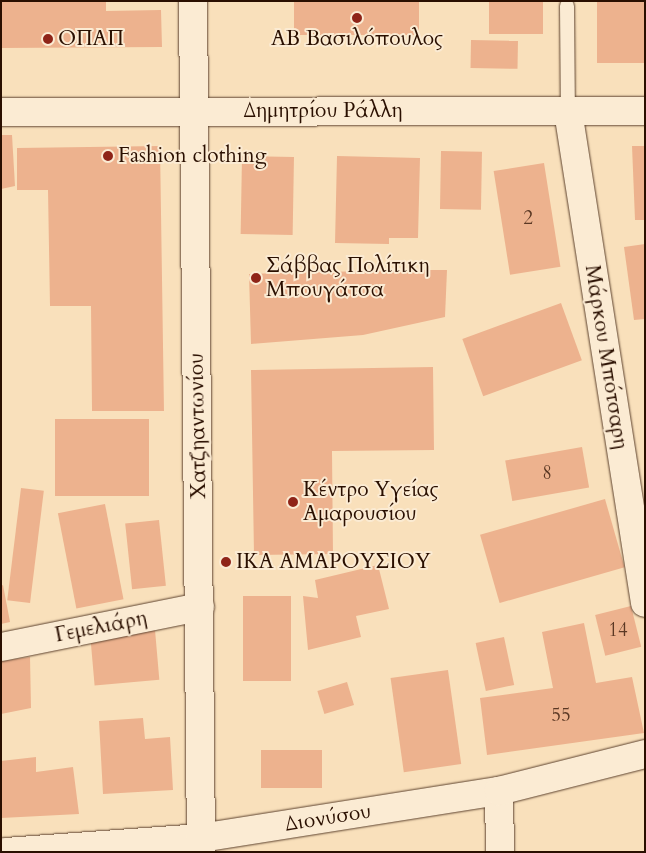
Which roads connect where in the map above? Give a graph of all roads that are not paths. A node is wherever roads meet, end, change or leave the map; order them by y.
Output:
1 (193, 1) edge
2 (566, 6) dead end
3 (568, 111) junction
4 (645, 111) edge
5 (1, 112) edge
6 (193, 112) junction
7 (645, 604) edge
8 (200, 607) junction
9 (1, 647) edge
10 (645, 754) edge
11 (499, 791) junction
12 (201, 845) edge
13 (6, 852) edge
14 (500, 852) edge

1 - 6 street, Χατζηαντωνίου
2 - 3 lane
3 - 4 street, Δημητρίου Ράλλη
3 - 6 street, Δημητρίου Ράλλη
3 - 7 street, Μάρκου Μπότσαρη
5 - 6 street, Δημητρίου Ράλλη
6 - 8 street, Χατζηαντωνίου
8 - 9 street, Γεμελιάρη
8 - 12 street, Χατζηαντωνίου
10 - 11 street, Διονύσου
11 - 12 street, Διονύσου
11 - 14 street
12 - 13 street, Διονύσου

